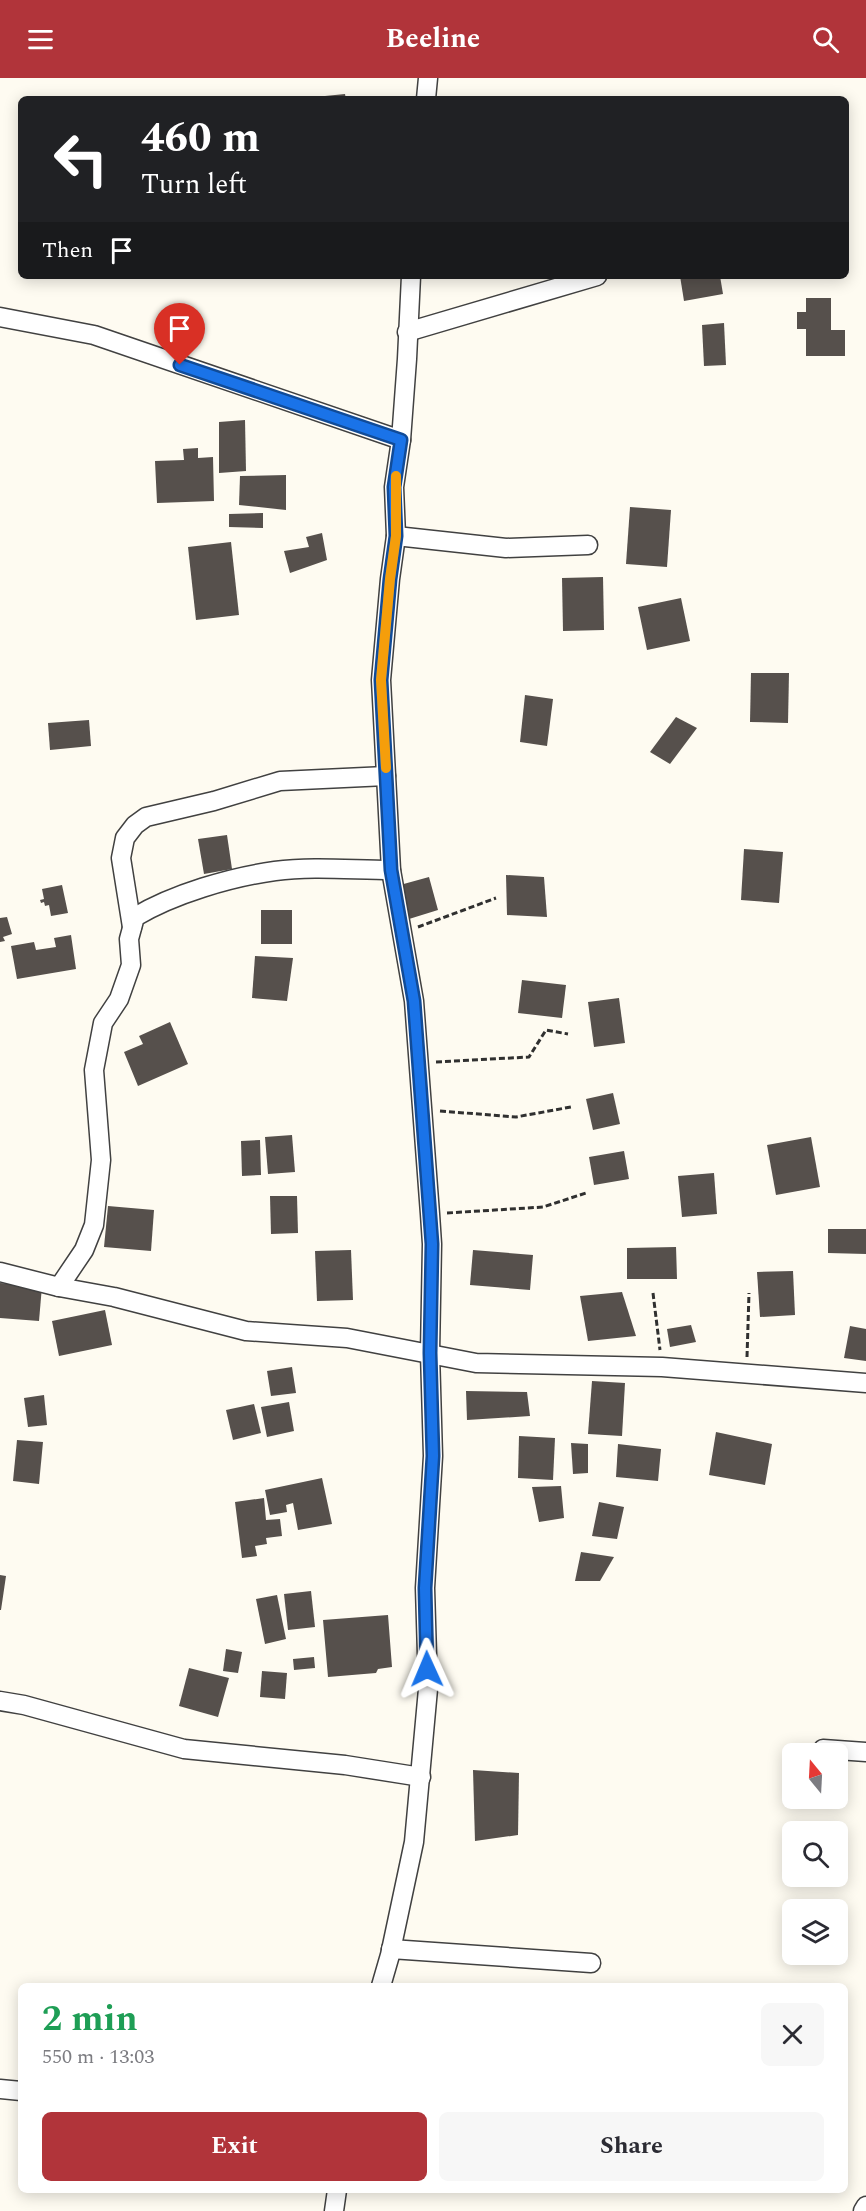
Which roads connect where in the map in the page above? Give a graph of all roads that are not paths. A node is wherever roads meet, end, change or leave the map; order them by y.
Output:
1 (428, 78) edge
2 (426, 96) edge
3 (411, 279) edge
4 (587, 279) edge
5 (0, 317) edge
6 (407, 332) junction
7 (401, 440) junction
8 (396, 536) junction
9 (588, 545) dead end
10 (386, 777) junction
11 (391, 870) junction
12 (132, 927) junction
13 (0, 1272) edge
14 (58, 1287) junction
15 (430, 1353) junction
16 (866, 1383) edge
17 (0, 1701) edge
18 (848, 1751) edge
19 (866, 1752) edge
20 (421, 1777) junction
21 (391, 1949) junction
22 (591, 1963) dead end
23 (382, 1983) edge
24 (0, 2089) edge
25 (18, 2091) edge
26 (337, 2193) edge
27 (866, 2206) edge
28 (334, 2211) edge
29 (863, 2211) edge

1 - 2 street
3 - 6 street
4 - 6 street
5 - 7 street
6 - 7 street
7 - 8 street
8 - 9 street
8 - 10 street
10 - 11 street
10 - 12 street
11 - 12 street
11 - 15 street
12 - 14 street
13 - 14 street
14 - 15 street
15 - 16 street
15 - 20 street
17 - 20 street
18 - 19 street
20 - 21 street
21 - 22 street
21 - 23 street
24 - 25 street
26 - 28 street
27 - 29 street

